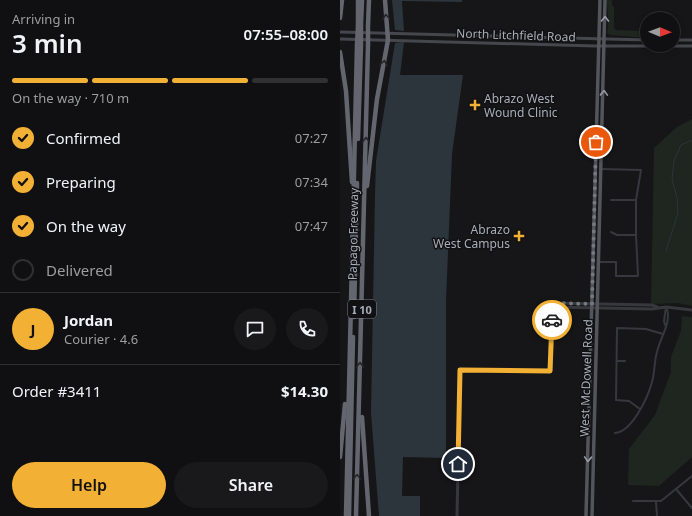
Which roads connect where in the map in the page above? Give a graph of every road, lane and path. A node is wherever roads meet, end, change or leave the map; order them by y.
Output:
1 (342, 0) edge
2 (358, 0) edge
3 (362, 0) edge
4 (369, 0) edge
5 (385, 0) edge
6 (600, 0) edge
7 (605, 0) edge
8 (340, 18) edge
9 (359, 25) junction
10 (340, 32) edge
11 (388, 33) junction
12 (340, 39) edge
13 (599, 39) junction
14 (605, 39) junction
15 (388, 40) junction
16 (640, 40) edge
17 (680, 40) edge
18 (692, 40) edge
19 (359, 45) junction
20 (598, 46) junction
21 (605, 46) junction
22 (692, 46) edge
23 (340, 52) edge
24 (596, 118) junction
25 (603, 118) junction
26 (601, 169) junction
27 (364, 193) junction
28 (354, 197) junction
29 (611, 200) dead end
30 (636, 200) junction
31 (610, 232) dead end
32 (636, 236) junction
33 (599, 262) junction
34 (592, 306) junction
35 (598, 306) junction
36 (666, 307) junction
37 (552, 308) junction
38 (692, 310) edge
39 (663, 334) junction
40 (617, 361) junction
41 (625, 361) dead end
42 (349, 371) junction
43 (359, 404) junction
44 (640, 409) junction
45 (615, 433) dead end
46 (588, 439) junction
47 (594, 439) junction
48 (340, 457) edge
49 (692, 476) edge
50 (676, 489) junction
51 (633, 501) dead end
52 (656, 502) junction
53 (692, 508) edge
54 (346, 516) edge
55 (349, 516) edge
56 (356, 516) edge
57 (369, 516) edge
58 (457, 516) edge
59 (586, 516) edge
60 (592, 516) edge
61 (657, 516) edge

1 - 8 highway
2 - 9 highway, Papago Freeway / I 10
3 - 9 highway
27 -> 4 highway, Papago Freeway / I 10, bridge
11 -> 5 highway
6 - 13 main road, West McDowell Road
14 -> 7 main road, West McDowell Road
9 - 19 highway, Papago Freeway / I 10, bridge
10 - 11 main road, North Litchfield Road
11 - 13 main road, North Litchfield Road
11 - 15 highway
12 - 15 main road, North Litchfield Road
13 - 14 main road, North Litchfield Road
13 - 20 main road, West McDowell Road
14 - 16 main road, North Litchfield Road
14 - 21 main road, West McDowell Road
15 - 20 main road, North Litchfield Road
27 -> 15 highway
17 - 18 main road
19 - 28 highway, Papago Freeway / I 10
19 - 55 highway
20 - 21 main road, North Litchfield Road
20 - 24 main road, West McDowell Road
21 - 22 main road, North Litchfield Road
25 -> 21 main road, West McDowell Road
23 - 28 highway
24 - 25 main road
24 - 34 main road, West McDowell Road
25 - 26 main road, West McDowell Road
26 - 30 street
26 - 33 main road, West McDowell Road
43 -> 27 highway, Papago Freeway / I 10
28 - 42 highway, Papago Freeway / I 10
29 - 30 street
30 - 32 street
31 - 32 street
32 - 33 street
33 - 35 main road, West McDowell Road
34 - 35 street
34 - 37 street
34 - 37 street
34 - 46 main road, West McDowell Road
35 - 36 street
35 - 47 main road, West McDowell Road
36 - 38 street
36 - 39 street
37 - 58 street
39 - 40 street
39 - 44 street
40 - 41 street
40 - 44 street
42 - 48 highway
42 - 54 highway, Papago Freeway / I 10
56 -> 43 highway, Papago Freeway / I 10
43 - 57 highway
44 - 45 street
46 - 47 main road
46 -> 59 main road, West McDowell Road
47 - 60 main road, West McDowell Road
49 - 50 street
50 - 52 street
50 - 53 street
51 - 52 street
52 - 61 street

